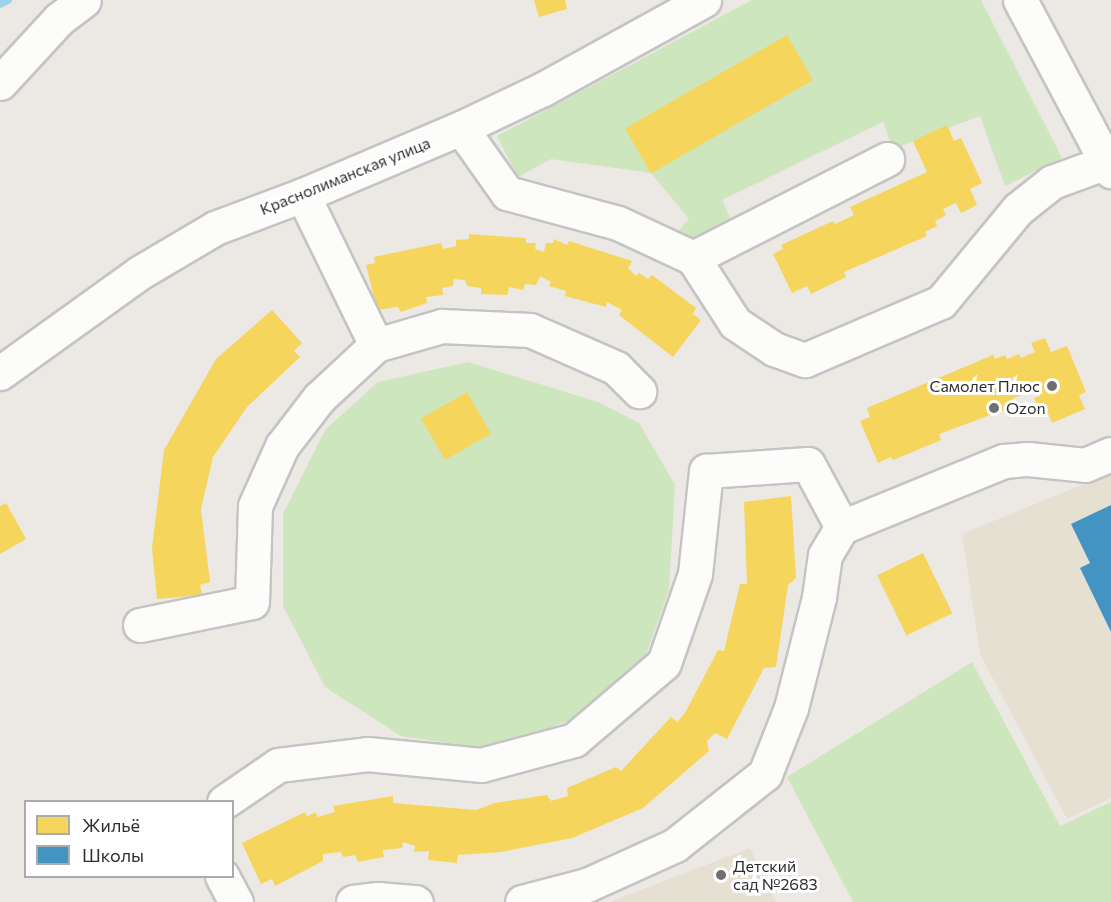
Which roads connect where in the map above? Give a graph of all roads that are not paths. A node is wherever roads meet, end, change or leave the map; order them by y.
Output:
1 (84, 0) edge
2 (704, 0) edge
3 (1020, 0) edge
4 (0, 83) edge
5 (461, 129) junction
6 (887, 159) dead end
7 (1109, 166) edge
8 (303, 195) junction
9 (693, 258) junction
10 (376, 345) junction
11 (0, 373) edge
12 (639, 391) dead end
13 (1111, 454) edge
14 (842, 527) junction
15 (140, 624) dead end
16 (226, 800) edge
17 (223, 878) edge
18 (236, 902) edge
19 (353, 902) edge
20 (416, 902) edge
21 (522, 902) edge

1 - 4 street
2 - 5 street, Краснолиманская улица
3 - 7 street
5 - 8 street, Краснолиманская улица
5 - 9 street
6 - 9 street
7 - 9 street
8 - 10 street
8 - 11 street, Краснолиманская улица
10 - 12 street
10 - 15 street
13 - 14 street
14 - 16 street
14 - 21 street
17 - 18 street
19 - 20 street

